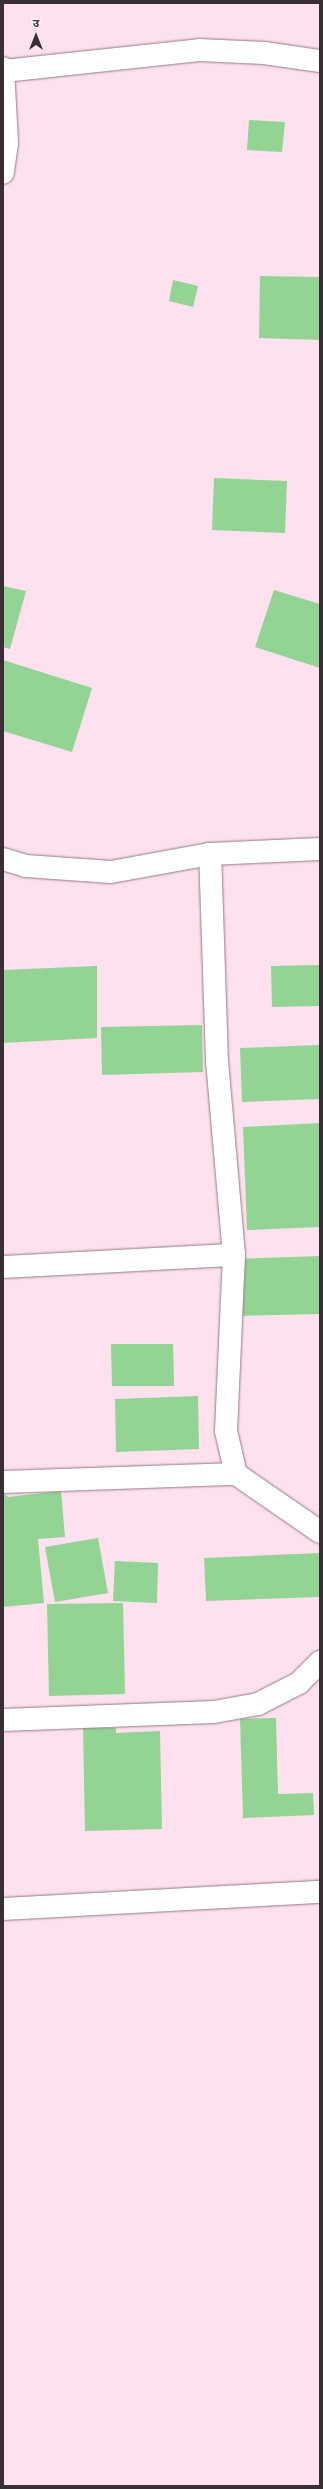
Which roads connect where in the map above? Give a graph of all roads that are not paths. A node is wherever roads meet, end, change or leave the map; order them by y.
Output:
1 (320, 61) edge
2 (3, 70) edge
3 (3, 173) edge
4 (320, 849) edge
5 (210, 854) junction
6 (3, 859) edge
7 (234, 1254) junction
8 (3, 1267) edge
9 (236, 1474) junction
10 (3, 1482) edge
11 (320, 1532) edge
12 (320, 1662) edge
13 (3, 1720) edge
14 (320, 1892) edge
15 (3, 1910) edge

1 - 2 street
2 - 3 street
4 - 5 street
5 - 6 street
5 - 7 street
7 - 8 street
7 - 9 street
9 - 10 street
9 - 11 street
12 - 13 street
14 - 15 street

